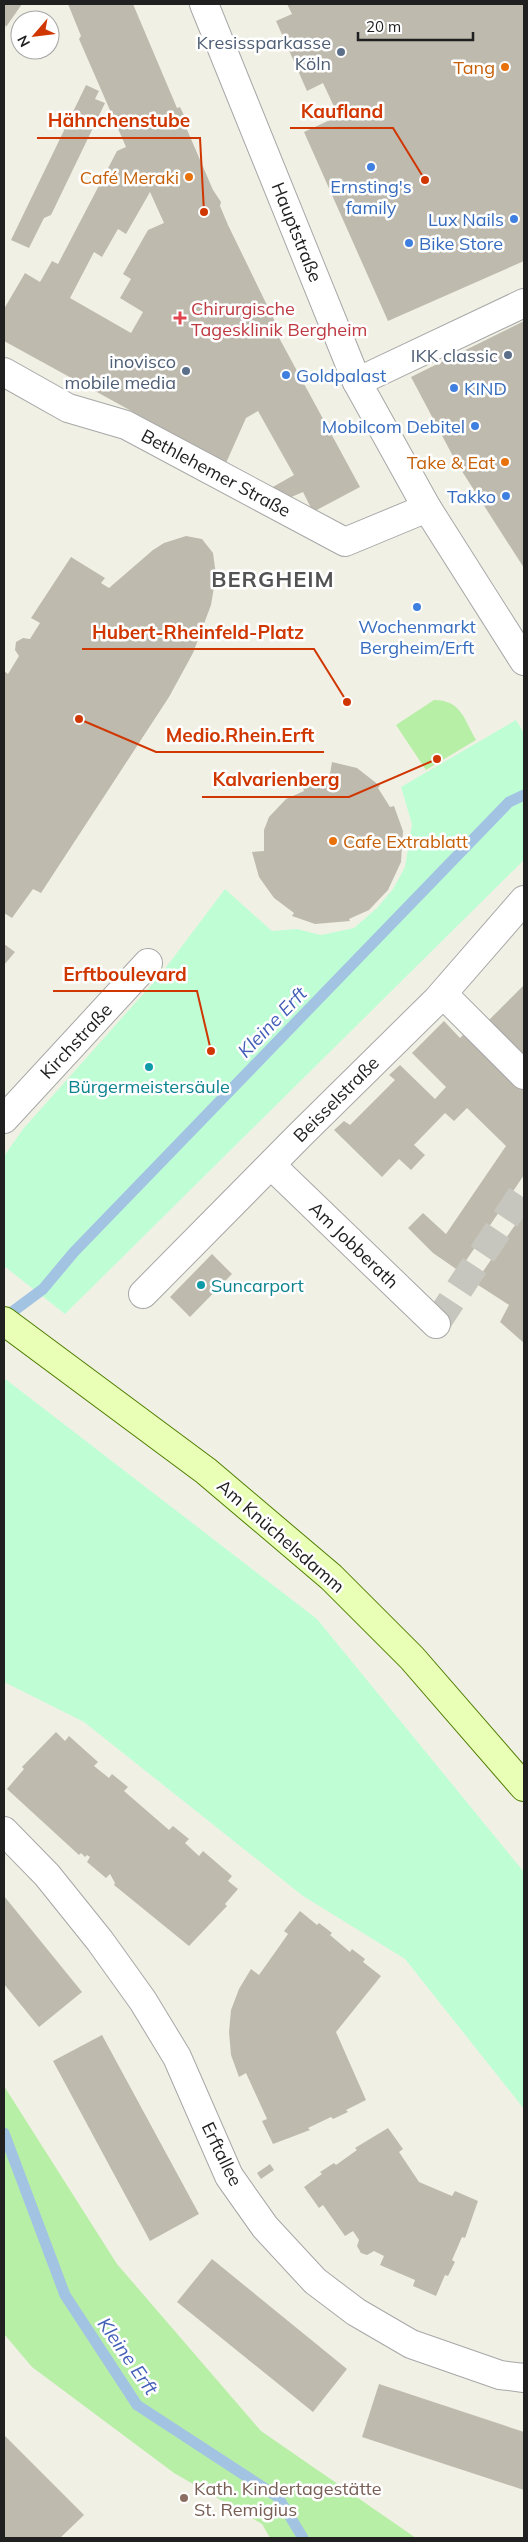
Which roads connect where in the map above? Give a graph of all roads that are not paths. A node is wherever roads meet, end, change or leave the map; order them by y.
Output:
1 (204, 4) edge
2 (524, 302) edge
3 (4, 372) edge
4 (357, 382) junction
5 (427, 508) junction
6 (524, 660) edge
7 (524, 900) edge
8 (148, 963) dead end
9 (442, 994) junction
10 (524, 1075) edge
11 (4, 1120) edge
12 (271, 1165) junction
13 (143, 1294) dead end
14 (436, 1324) dead end
15 (13, 1328) edge
16 (524, 1787) edge
17 (4, 1830) edge
18 (524, 2378) edge

1 - 4 street, Hauptstraße
2 - 4 street
3 - 5 street, Bethlehemer Straße
4 - 5 street, Hauptstraße
5 - 6 street, Hauptstraße
7 - 9 street, Beisselstraße
8 - 11 street, Kirchstraße
9 - 10 street
9 - 12 street, Beisselstraße
12 - 13 street, Beisselstraße
12 - 14 street, Am Jobberath
15 - 16 main road, Am Knüchelsdamm
17 - 18 street, Erftallee

